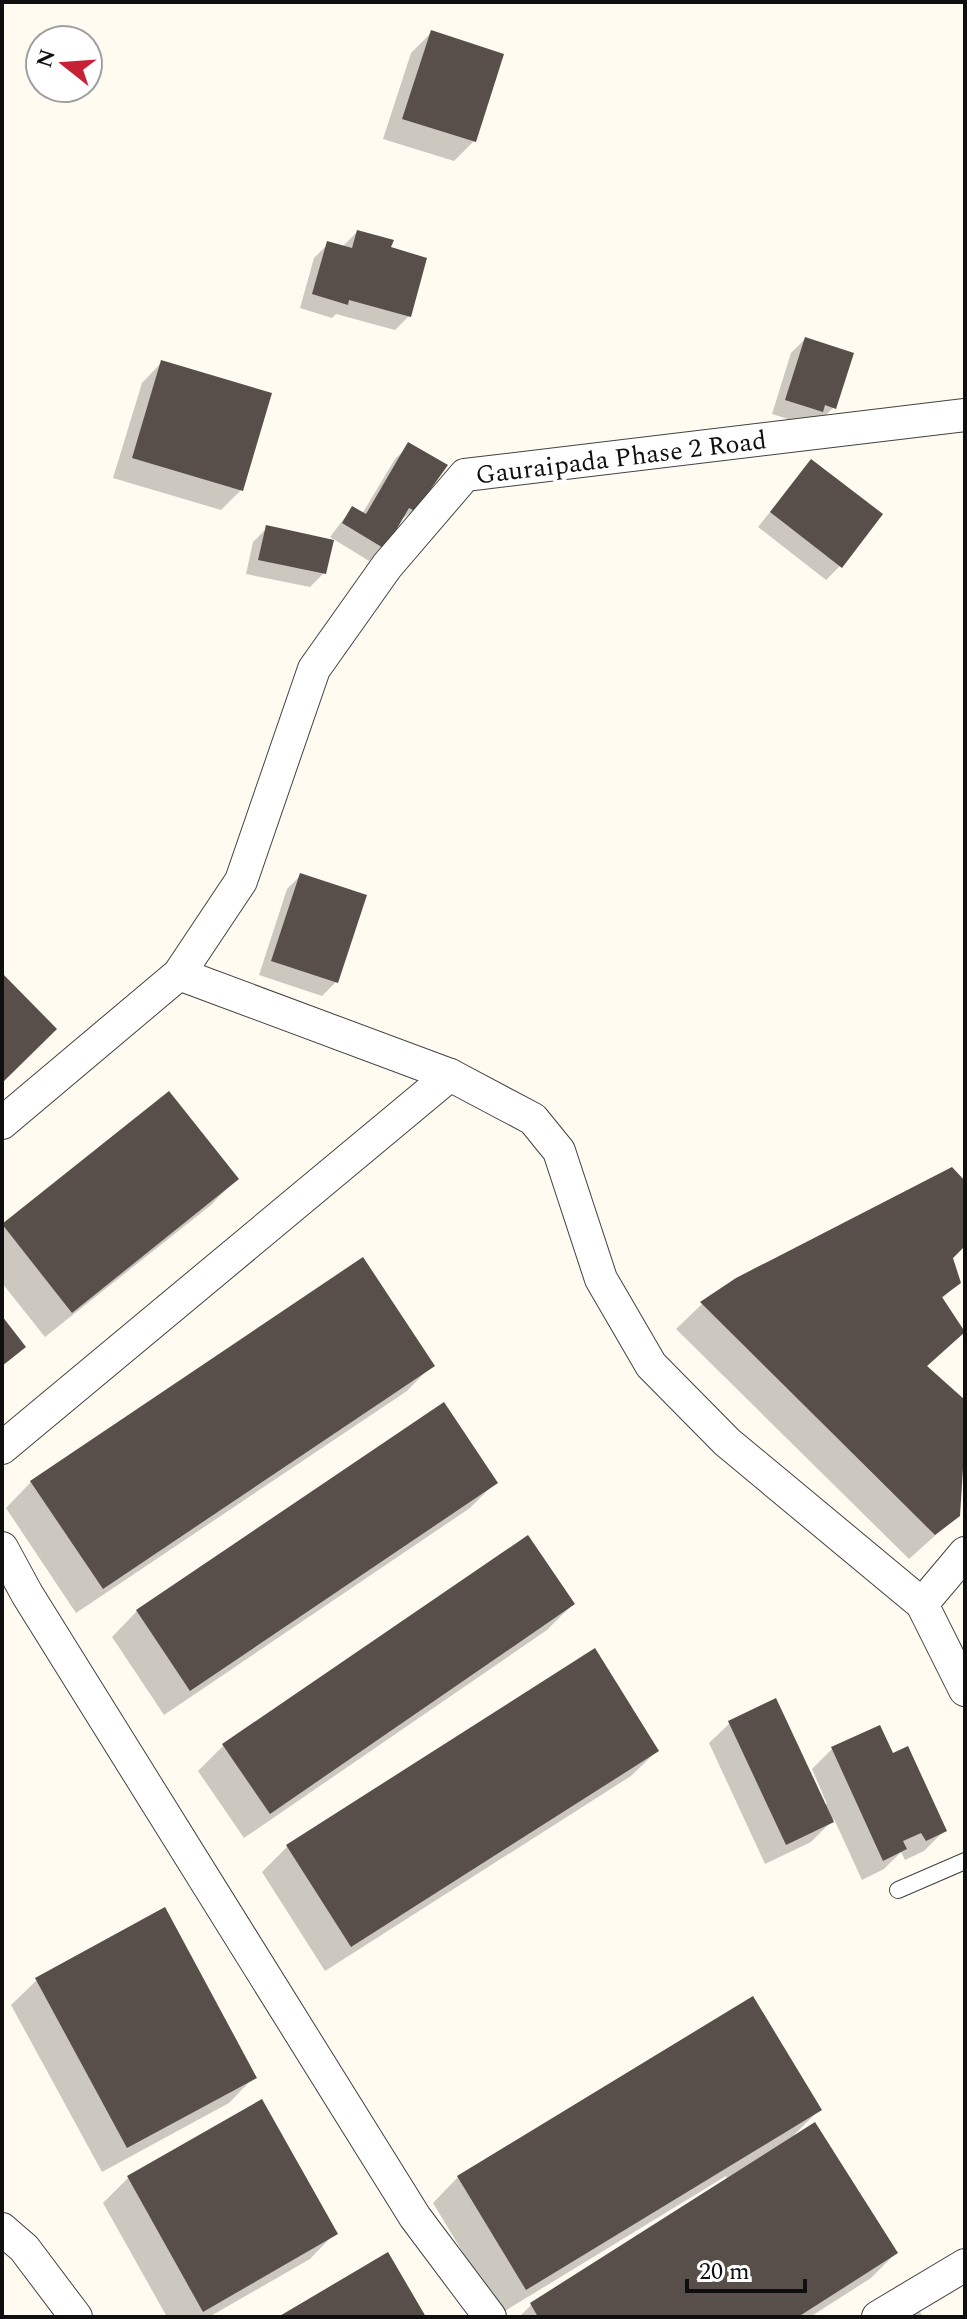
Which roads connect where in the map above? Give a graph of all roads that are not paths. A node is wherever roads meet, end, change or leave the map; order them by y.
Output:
1 (965, 415) edge
2 (179, 974) junction
3 (450, 1075) junction
4 (2, 1123) edge
5 (2, 1448) edge
6 (2, 1548) edge
7 (965, 1553) edge
8 (922, 1604) junction
9 (965, 1690) edge
10 (965, 1861) edge
11 (898, 1890) dead end
12 (2, 2229) edge
13 (965, 2265) edge
14 (76, 2317) edge
15 (490, 2317) edge
16 (878, 2317) edge

1 - 2 street, Gauraipada Phase 2 Road
2 - 3 street
2 - 4 street, Gauraipada Phase 2 Road
3 - 5 street
3 - 8 street
6 - 15 street
7 - 8 street
8 - 9 street
10 - 11 lane
12 - 14 street
13 - 16 street

